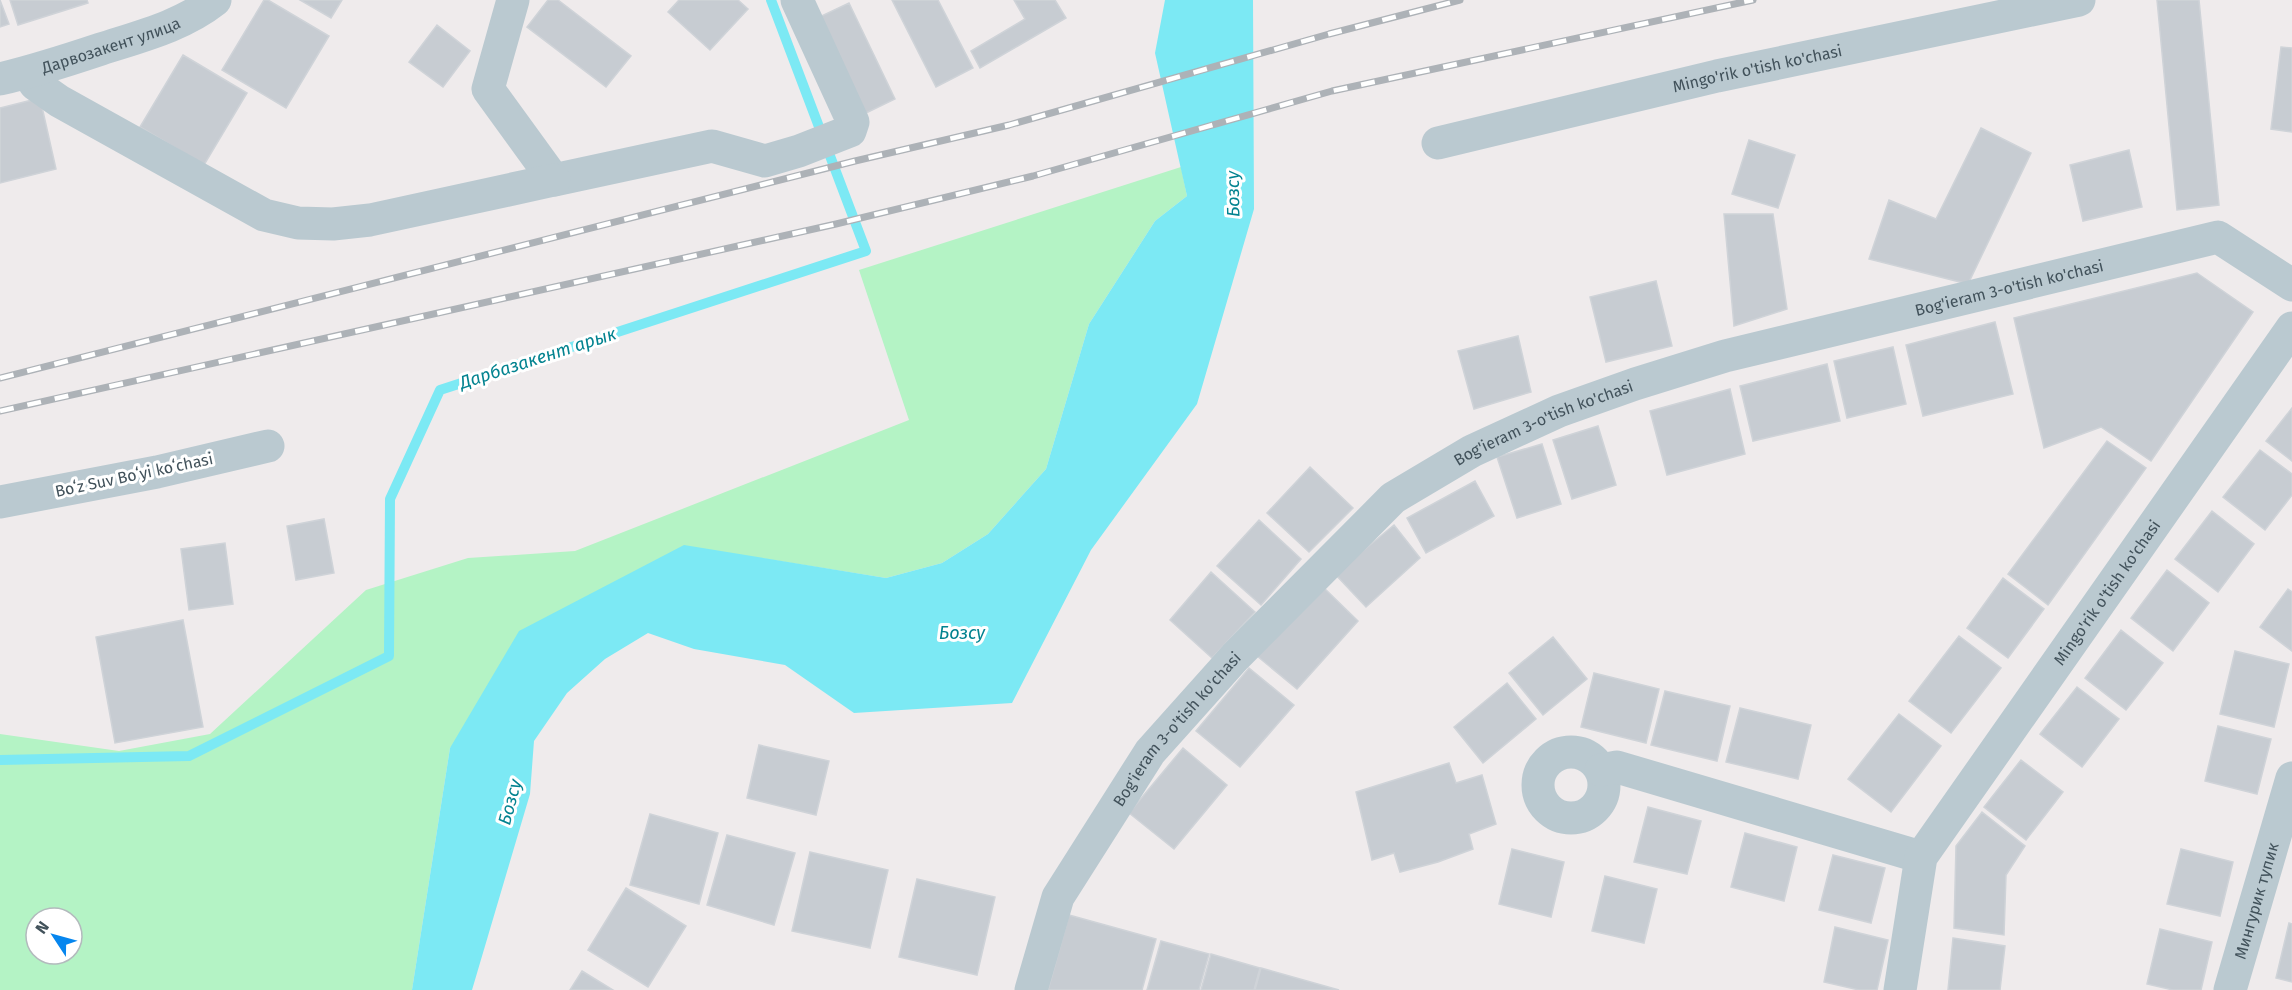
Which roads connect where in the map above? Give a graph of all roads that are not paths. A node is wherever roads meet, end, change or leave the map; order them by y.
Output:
1 (215, 0) edge
2 (513, 0) edge
3 (796, 0) edge
4 (2079, 0) edge
5 (14, 76) edge
6 (1438, 143) dead end
7 (554, 180) junction
8 (2292, 285) edge
9 (2292, 328) edge
10 (268, 446) dead end
11 (0, 502) edge
12 (1601, 770) dead end
13 (2292, 778) edge
14 (1921, 857) junction
15 (1032, 990) edge
16 (1900, 990) edge
17 (2230, 990) edge

1 - 5 street, Дарвозакент улица
2 - 7 street
3 - 7 street
4 - 6 street, Mingo'rik o'tish ko'chasi
5 - 7 street
8 - 15 street, Bog'ieram 3-o'tish ko'chasi
9 - 14 street, Mingo'rik o'tish ko'chasi
10 - 11 street, Boʻz Suv Boʻyi koʻchasi
12 - 14 street
13 - 17 street, Мингурик тупик
14 - 16 street, Mingo'rik o'tish ko'chasi

